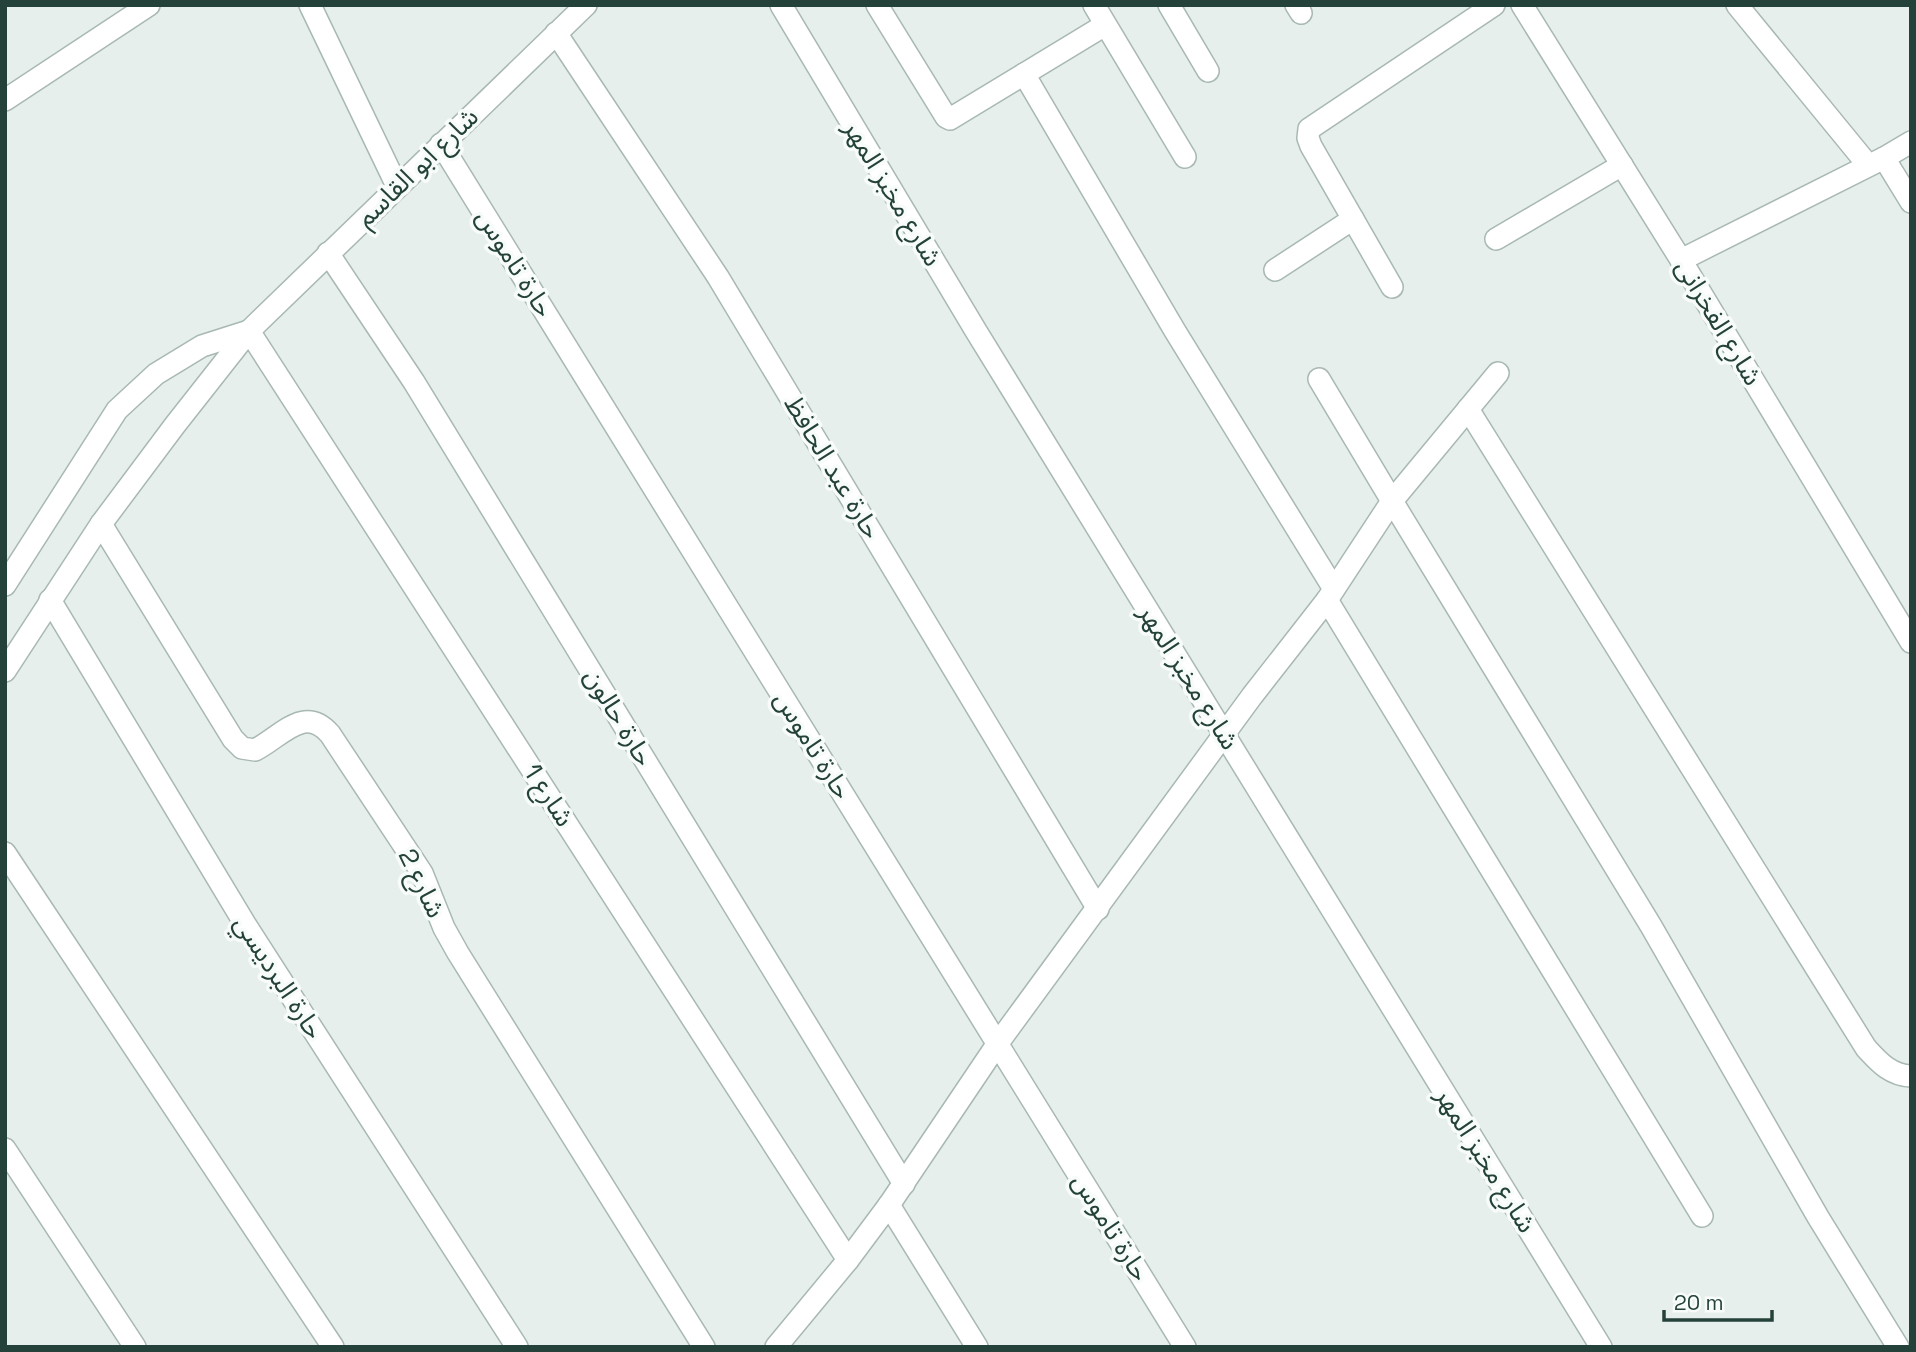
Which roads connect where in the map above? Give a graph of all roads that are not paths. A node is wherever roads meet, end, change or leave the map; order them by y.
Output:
1 (149, 5) edge
2 (310, 5) edge
3 (586, 5) edge
4 (781, 5) edge
5 (877, 5) edge
6 (1094, 5) edge
7 (1169, 5) edge
8 (1494, 5) edge
9 (1522, 5) edge
10 (1740, 6) edge
11 (1105, 25) junction
12 (556, 33) junction
13 (1208, 71) dead end
14 (1024, 75) junction
15 (5, 100) edge
16 (1911, 142) edge
17 (441, 144) junction
18 (1185, 157) dead end
19 (1876, 162) junction
20 (1622, 165) junction
21 (397, 186) junction
22 (1911, 202) edge
23 (1353, 219) junction
24 (1496, 239) dead end
25 (328, 253) junction
26 (1681, 260) junction
27 (1275, 270) dead end
28 (1392, 286) dead end
29 (249, 331) junction
30 (1498, 373) dead end
31 (1319, 379) dead end
32 (1468, 409) junction
33 (1392, 501) junction
34 (101, 524) junction
35 (5, 585) edge
36 (1331, 594) junction
37 (50, 600) junction
38 (1905, 621) edge
39 (1911, 642) edge
40 (5, 671) edge
41 (1225, 735) junction
42 (5, 853) edge
43 (1097, 909) junction
44 (998, 1044) junction
45 (1911, 1076) edge
46 (5, 1149) edge
47 (904, 1184) junction
48 (889, 1205) junction
49 (1702, 1216) dead end
50 (848, 1260) junction
51 (135, 1347) edge
52 (333, 1347) edge
53 (517, 1347) edge
54 (704, 1347) edge
55 (776, 1347) edge
56 (977, 1347) edge
57 (1185, 1347) edge
58 (1601, 1347) edge
59 (1898, 1347) edge

1 - 15 street
2 - 21 street
3 - 12 street, شارع ابو القاسم
4 - 41 street, شارع مخبز المهر
5 - 14 street
6 - 11 street
7 - 13 street
8 - 23 street
9 - 20 street, شارع الفخرانى
10 - 19 street
11 - 14 street
11 - 18 street
12 - 17 street, شارع ابو القاسم
12 - 43 street, حارة عبد الحافظ
14 - 36 street
16 - 19 street
17 - 21 street, شارع ابو القاسم
17 - 44 street, حارة تاموس
19 - 22 street
19 - 26 street
20 - 24 street
20 - 26 street, شارع الفخرانى
21 - 25 street, شارع ابو القاسم
23 - 27 street
23 - 28 street
25 - 29 street, شارع ابو القاسم
25 - 47 street, حارة حالون
26 - 38 street, شارع الفخرانى
29 - 34 street, شارع ابو القاسم
29 - 35 street, شارع ابو القاسم
29 - 50 street, شارع 1
30 - 32 street
31 - 33 street
32 - 33 street
32 - 45 street
33 - 36 street
33 - 59 street
34 - 37 street, شارع ابو القاسم
34 - 54 street, شارع 2
36 - 41 street
36 - 49 street
37 - 40 street, شارع ابو القاسم
37 - 53 street, حارة البرديسي
38 - 39 street, شارع الفخرانى
41 - 43 street
41 - 58 street, شارع مخبز المهر
42 - 52 street
43 - 44 street
44 - 47 street
44 - 57 street, حارة تاموس
46 - 51 street
47 - 48 street
48 - 50 street
48 - 56 street
50 - 55 street

